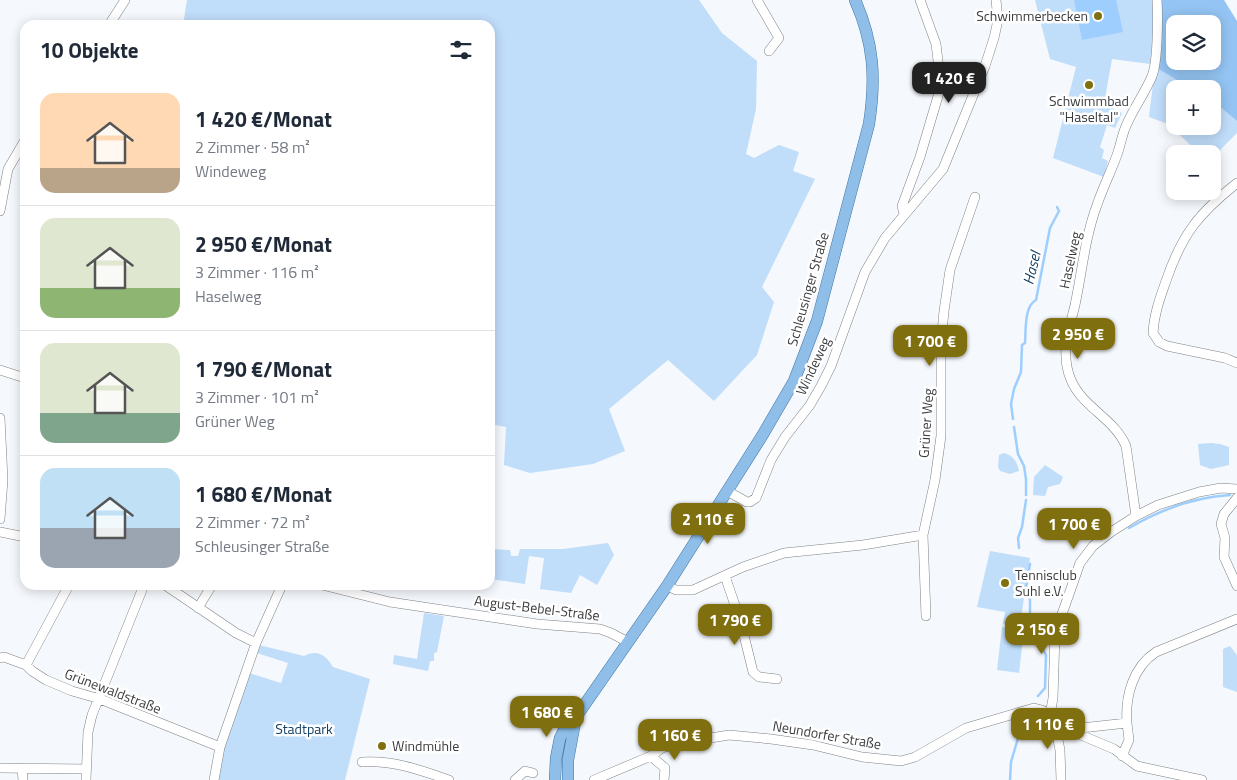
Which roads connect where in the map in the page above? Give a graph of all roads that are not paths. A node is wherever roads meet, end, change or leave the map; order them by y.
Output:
1 (125, 0) edge
2 (757, 0) edge
3 (855, 0) edge
4 (920, 0) edge
5 (996, 0) edge
6 (1157, 0) edge
7 (111, 20) edge
8 (769, 50) dead end
9 (20, 149) edge
10 (1237, 182) edge
11 (975, 197) dead end
12 (1, 200) edge
13 (0, 211) edge
14 (904, 214) junction
15 (1237, 363) edge
16 (0, 370) edge
17 (20, 376) edge
18 (0, 418) edge
19 (1, 463) edge
20 (1237, 488) edge
21 (727, 491) junction
22 (1237, 498) edge
23 (1136, 516) junction
24 (0, 519) edge
25 (0, 532) edge
26 (924, 535) junction
27 (20, 536) edge
28 (724, 576) junction
29 (667, 586) junction
30 (1237, 586) edge
31 (66, 590) edge
32 (142, 590) edge
33 (172, 590) edge
34 (209, 590) edge
35 (280, 590) edge
36 (342, 590) edge
37 (198, 608) junction
38 (926, 616) dead end
39 (1237, 619) edge
40 (628, 642) junction
41 (256, 643) junction
42 (0, 658) edge
43 (26, 665) junction
44 (777, 679) dead end
45 (100, 699) junction
46 (1050, 715) junction
47 (576, 717) junction
48 (1127, 723) junction
49 (1056, 730) junction
50 (1076, 733) junction
51 (220, 747) junction
52 (651, 756) junction
53 (1122, 756) junction
54 (362, 762) dead end
55 (0, 768) edge
56 (22, 768) junction
57 (87, 770) junction
58 (533, 773) dead end
59 (568, 775) edge
60 (555, 776) edge
61 (23, 780) edge
62 (86, 780) edge
63 (214, 780) edge
64 (450, 780) edge
65 (515, 780) edge
66 (594, 780) edge
67 (664, 780) edge
68 (1061, 780) edge
69 (1202, 780) edge

1 - 7 street
2 - 8 street
3 - 21 main road, Schleusinger Straße
4 - 14 street, Windeweg
5 - 14 street, Windeweg
6 - 23 street, Haselweg
9 - 12 street
10 - 15 street
11 - 26 street, Grüner Weg
12 - 13 street
14 - 21 street, Windeweg
16 - 17 street
18 - 19 street
19 - 24 street
20 - 23 street
21 - 29 main road, Schleusinger Straße
22 - 30 street
23 - 46 street
25 - 27 street
26 - 28 street
26 - 38 street, Grüner Weg
28 - 29 street
28 - 44 street
29 - 40 main road, Schleusinger Straße
31 - 43 street
32 - 45 street
33 - 37 street
34 - 37 street
35 - 41 street
36 - 40 street, August-Bebel-Straße
37 - 41 street
39 - 48 street
40 - 47 main road
41 - 51 street
42 - 43 street, Grünewaldstraße
43 - 45 street, Grünewaldstraße
45 - 51 street, Grünewaldstraße
45 - 57 street
46 - 49 street
46 - 52 street, Neundorfer Straße
47 - 59 main road
47 - 60 main road
48 - 50 street
48 - 53 street
49 - 50 street
49 - 68 street
50 - 53 street
51 - 63 street
52 - 66 street, Neundorfer Straße
52 - 67 street
53 - 69 street
54 - 64 street
55 - 56 street
56 - 57 street
56 - 61 street
57 - 62 street
58 - 65 street

